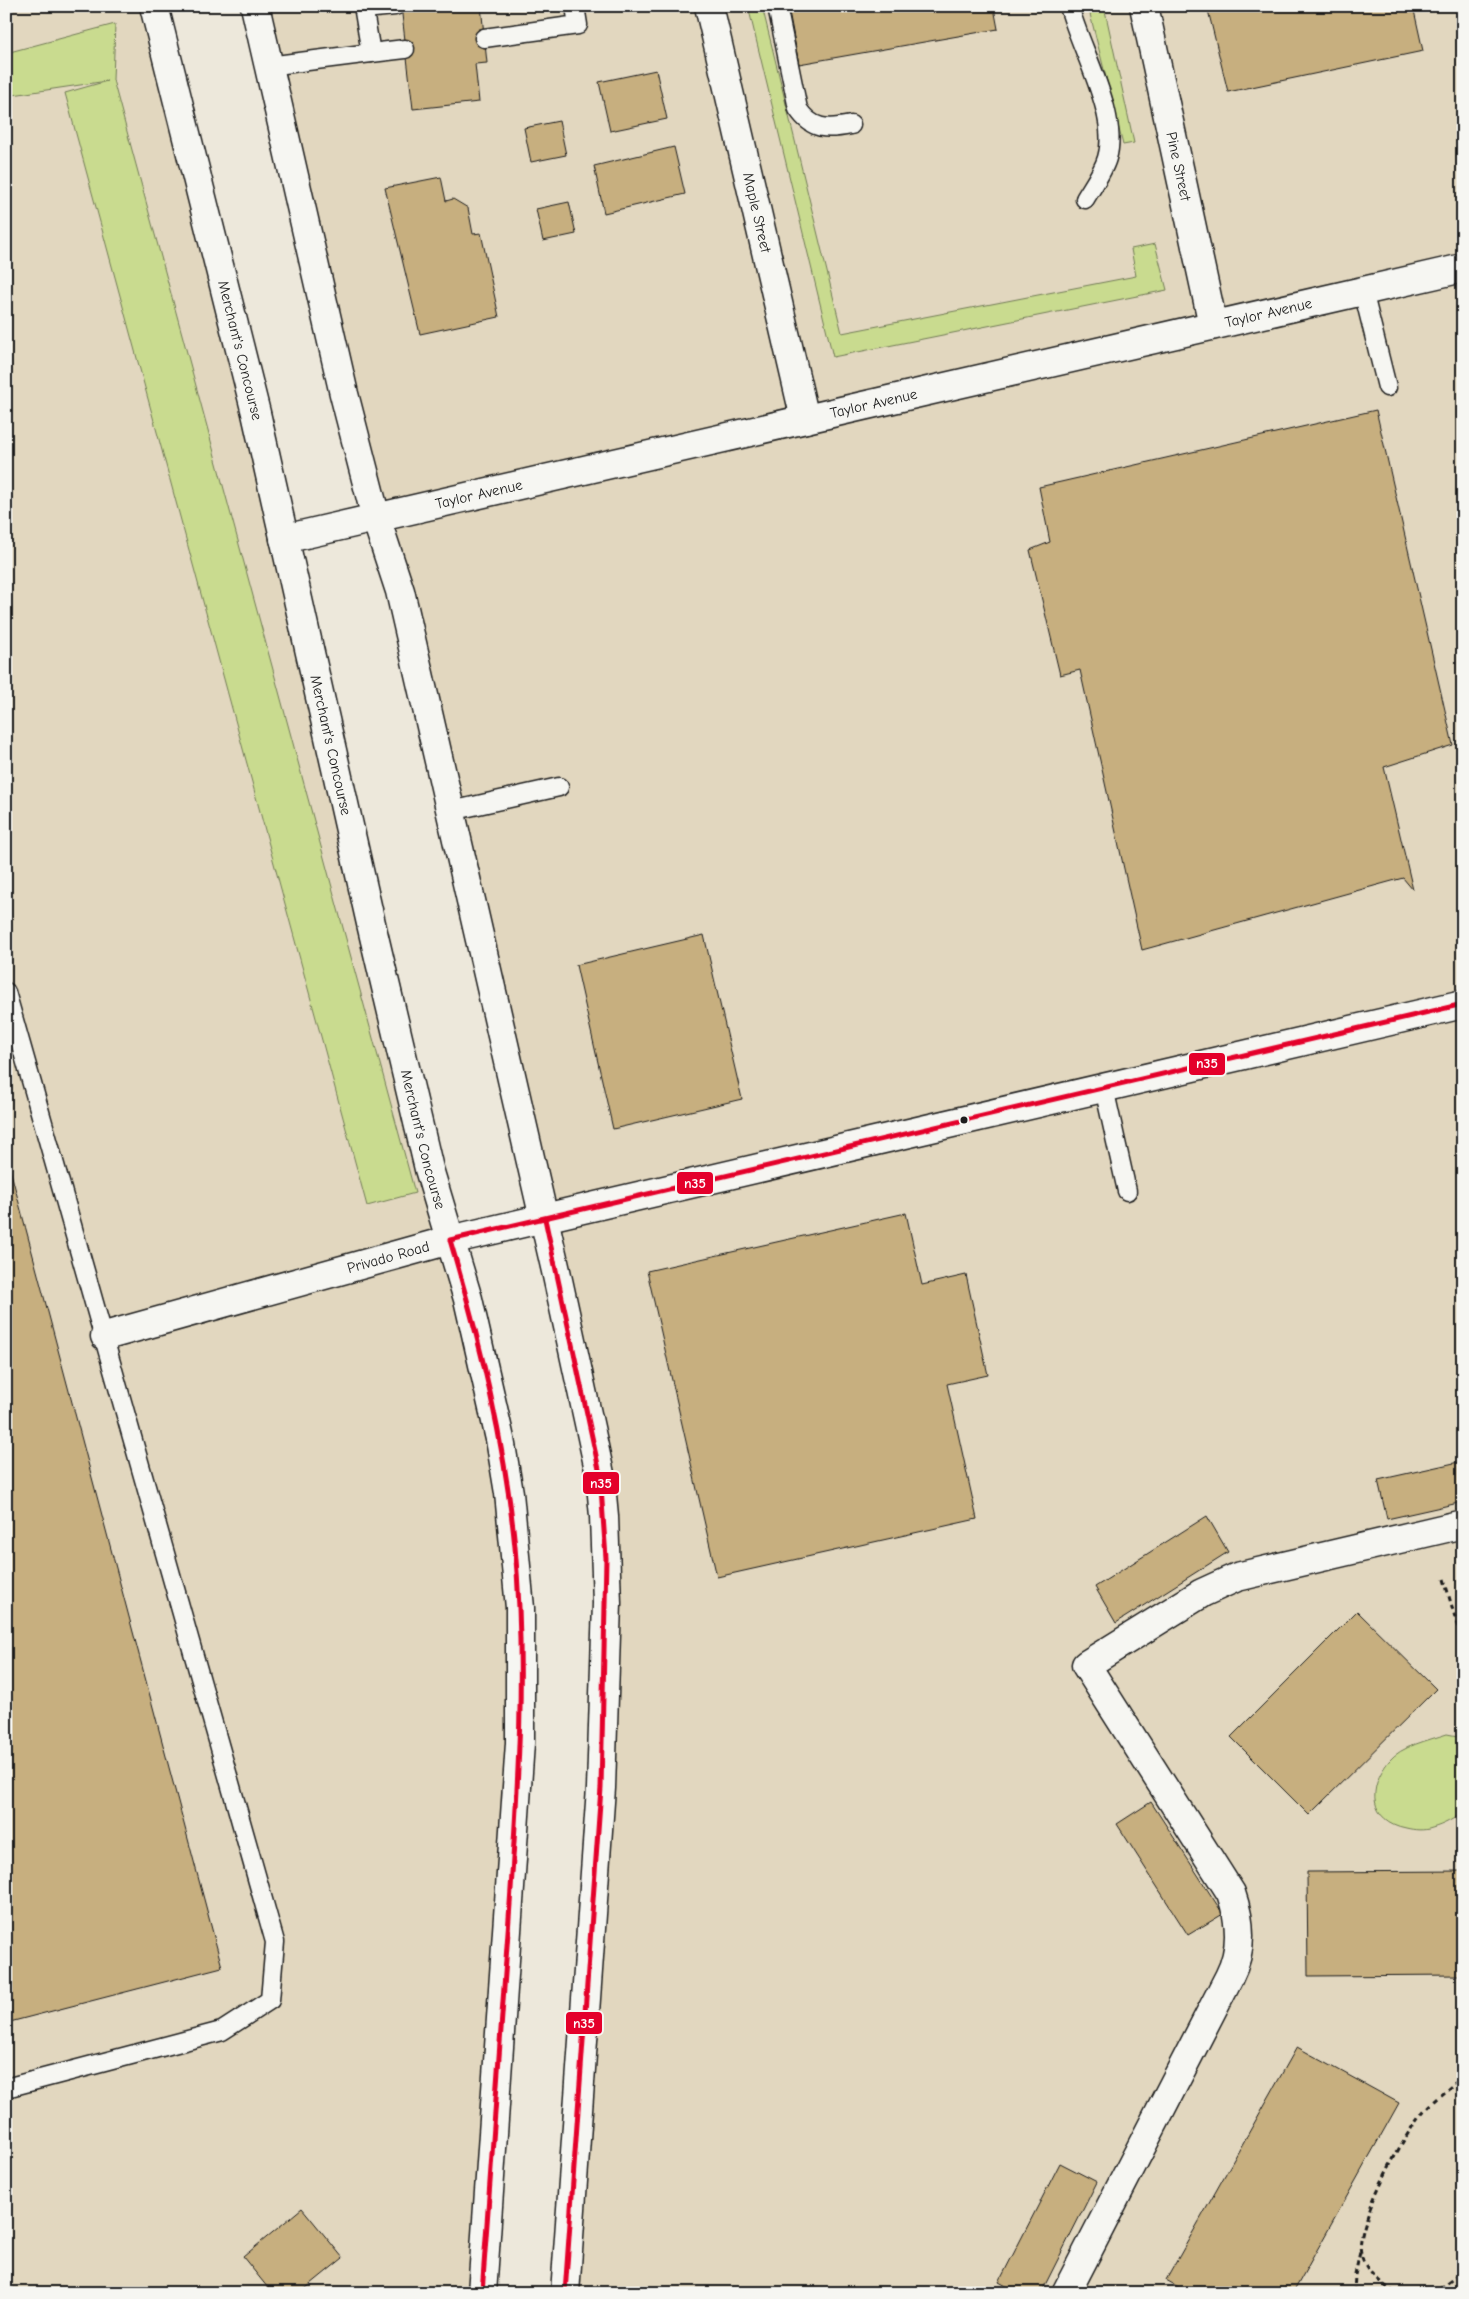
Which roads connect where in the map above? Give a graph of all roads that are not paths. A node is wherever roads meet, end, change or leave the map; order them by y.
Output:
1 (154, 6) edge
2 (256, 6) edge
3 (395, 6) edge
4 (576, 6) edge
5 (709, 6) edge
6 (777, 6) edge
7 (1069, 6) edge
8 (1144, 6) edge
9 (363, 8) edge
10 (484, 38) dead end
11 (405, 49) dead end
12 (371, 53) junction
13 (268, 66) junction
14 (851, 125) dead end
15 (1085, 199) dead end
16 (1463, 268) edge
17 (1363, 291) junction
18 (1213, 325) junction
19 (1387, 387) dead end
20 (805, 419) junction
21 (376, 518) junction
22 (284, 539) junction
23 (559, 787) dead end
24 (451, 811) junction
25 (6, 992) edge
26 (1463, 1004) edge
27 (1104, 1088) junction
28 (1127, 1191) dead end
29 (545, 1220) junction
30 (450, 1240) junction
31 (105, 1336) junction
32 (1463, 1524) edge
33 (6, 2088) edge
34 (1070, 2292) edge
35 (482, 2293) edge
36 (565, 2293) edge

1 - 22 street, Merchant's Concourse
2 - 13 street
3 - 9 lane
4 - 10 lane
5 - 20 street, Maple Street
6 - 14 lane
7 - 15 lane
8 - 18 street, Pine Street
9 - 12 lane
11 - 12 lane
12 - 13 lane
13 - 21 street
16 - 17 street, Taylor Avenue
17 - 18 street, Taylor Avenue
17 - 19 lane
18 - 20 street, Taylor Avenue
20 - 21 street, Taylor Avenue
21 - 22 street, Taylor Avenue
21 - 24 street
22 - 30 street, Merchant's Concourse
23 - 24 lane
24 - 29 street
25 - 31 lane
26 - 27 street, Privado Road
27 - 28 lane
27 - 29 street, Privado Road
29 - 30 street, Privado Road
29 - 36 street
30 - 31 street, Privado Road
30 - 35 street, Merchant's Concourse
31 - 33 lane
32 - 34 street

